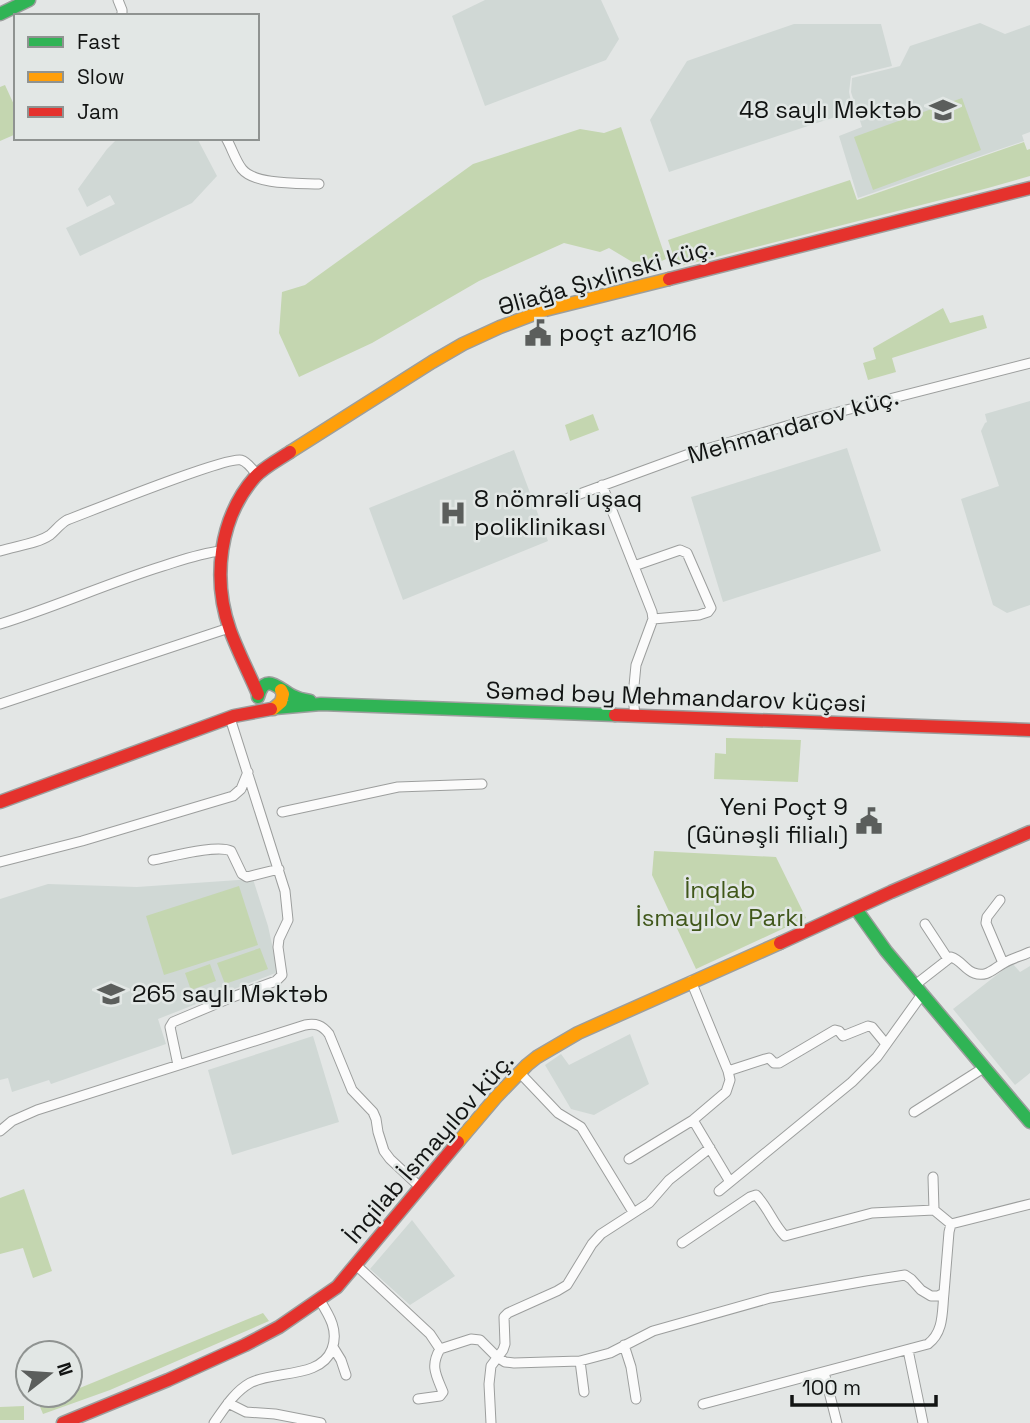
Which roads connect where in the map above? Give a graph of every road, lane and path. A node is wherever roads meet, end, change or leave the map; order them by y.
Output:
1 (29, 0) edge
2 (0, 14) edge
3 (227, 140) edge
4 (318, 184) dead end
5 (1030, 188) edge
6 (1030, 363) edge
7 (257, 475) junction
8 (602, 485) junction
9 (559, 499) dead end
10 (0, 551) edge
11 (220, 551) junction
12 (634, 566) junction
13 (653, 619) junction
14 (0, 624) edge
15 (229, 628) junction
16 (244, 662) junction
17 (278, 687) junction
18 (258, 695) junction
19 (0, 704) edge
20 (321, 704) junction
21 (273, 709) junction
22 (635, 716) junction
23 (232, 717) junction
24 (1030, 730) edge
25 (248, 772) junction
26 (482, 784) dead end
27 (0, 802) edge
28 (282, 812) dead end
29 (1030, 832) edge
30 (153, 860) dead end
31 (0, 862) edge
32 (279, 869) junction
33 (1000, 900) dead end
34 (856, 909) junction
35 (925, 924) dead end
36 (1030, 952) edge
37 (948, 958) junction
38 (1003, 963) junction
39 (691, 981) junction
40 (919, 989) junction
41 (886, 1044) junction
42 (178, 1065) junction
43 (985, 1068) junction
44 (728, 1071) junction
45 (519, 1072) junction
46 (914, 1112) dead end
47 (693, 1120) junction
48 (1030, 1122) edge
49 (1, 1128) edge
50 (710, 1148) junction
51 (629, 1159) dead end
52 (933, 1177) dead end
53 (730, 1182) junction
54 (421, 1188) junction
55 (719, 1191) dead end
56 (1030, 1204) edge
57 (934, 1210) junction
58 (633, 1212) junction
59 (951, 1224) junction
60 (682, 1243) dead end
61 (356, 1265) junction
62 (944, 1293) junction
63 (319, 1299) junction
64 (624, 1345) junction
65 (333, 1347) junction
66 (440, 1349) junction
67 (908, 1350) junction
68 (497, 1357) junction
69 (580, 1361) junction
70 (824, 1372) junction
71 (346, 1375) dead end
72 (584, 1392) dead end
73 (418, 1399) dead end
74 (636, 1399) dead end
75 (228, 1403) junction
76 (703, 1404) dead end
77 (63, 1423) edge
78 (214, 1423) edge
79 (321, 1423) edge
80 (491, 1423) edge
81 (837, 1423) edge
82 (923, 1423) edge

1 - 2 main road
3 - 4 street
5 - 7 main road, Əliağa Şıxlinski küç.
6 - 8 street, Mehmandarov küç.
7 - 10 street
7 - 11 main road, Əliağa Şıxlinski küç.
8 - 9 street, Mehmandarov küç.
8 - 12 street
11 - 14 street
11 - 15 main road, Əliağa Şıxlinski küç.
12 - 13 street
12 - 13 street
13 - 22 street
15 - 16 main road, Əliağa Şıxlinski küç.
15 - 19 street
16 - 17 main road
16 - 18 main road, Əliağa Şıxlinski küç.
17 - 18 main road
17 - 20 main road
17 - 21 main road
18 - 21 main road
18 - 23 main road
20 - 21 main road
20 - 22 main road, Səməd bəy Mehmandarov küçəsi
21 - 23 main road
22 - 24 main road, Səməd bəy Mehmandarov küçəsi
23 - 25 street
23 - 27 main road
25 - 31 street
25 - 32 street
26 - 28 street
29 - 34 main road, İnqilab İsmayılov küç.
30 - 32 street
32 - 42 street
33 - 38 street
34 - 39 main road, İnqilab İsmayılov küç.
34 - 40 main road
35 - 37 street
36 - 38 street
37 - 38 street
37 - 40 street
39 - 44 street
39 - 45 main road, İnqilab İsmayılov küç.
40 - 41 street
40 - 43 main road
41 - 44 street
41 - 53 street
42 - 49 street
42 - 54 street
43 - 46 street
43 - 48 main road
44 - 47 street
45 - 54 main road, İnqilab İsmayılov küç.
45 - 58 street
47 - 50 street
47 - 51 street
50 - 53 street
50 - 58 street
52 - 57 street
53 - 55 street
54 - 61 main road, İnqilab İsmayılov küç.
56 - 59 street
57 - 59 street
57 - 60 street
58 - 68 street
59 - 62 street
61 - 63 main road, İnqilab İsmayılov küç.
61 - 66 street
62 - 64 street
62 - 67 street
63 - 65 street
63 - 77 main road, İnqilab İsmayılov küç.
64 - 69 street
64 - 74 street
65 - 71 street
65 - 75 street
66 - 68 street
66 - 73 street
67 - 70 street
67 - 82 street
68 - 69 street
68 - 80 street
69 - 72 street
70 - 76 street
70 - 81 street
75 - 78 street
75 - 79 street

